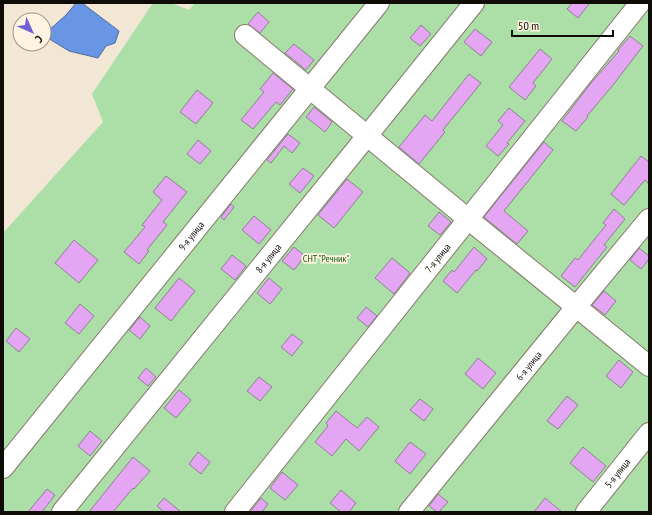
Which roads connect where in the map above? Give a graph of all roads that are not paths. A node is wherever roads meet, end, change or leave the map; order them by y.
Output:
1 (379, 3) edge
2 (474, 3) edge
3 (640, 3) edge
4 (245, 35) dead end
5 (310, 88) junction
6 (368, 136) junction
7 (468, 219) junction
8 (649, 219) edge
9 (576, 307) junction
10 (649, 366) edge
11 (649, 433) edge
12 (3, 468) edge
13 (62, 512) edge
14 (235, 512) edge
15 (409, 512) edge
16 (586, 512) edge

1 - 5 street, 9-я улица
2 - 6 street, 8-я улица
3 - 7 street, 7-я улица
4 - 5 street
5 - 6 street
5 - 12 street, 9-я улица
6 - 7 street
6 - 13 street, 8-я улица
7 - 9 street
7 - 14 street, 7-я улица
8 - 9 street, 6-я улица
9 - 10 street
9 - 15 street, 6-я улица
11 - 16 street, 5-я улица

